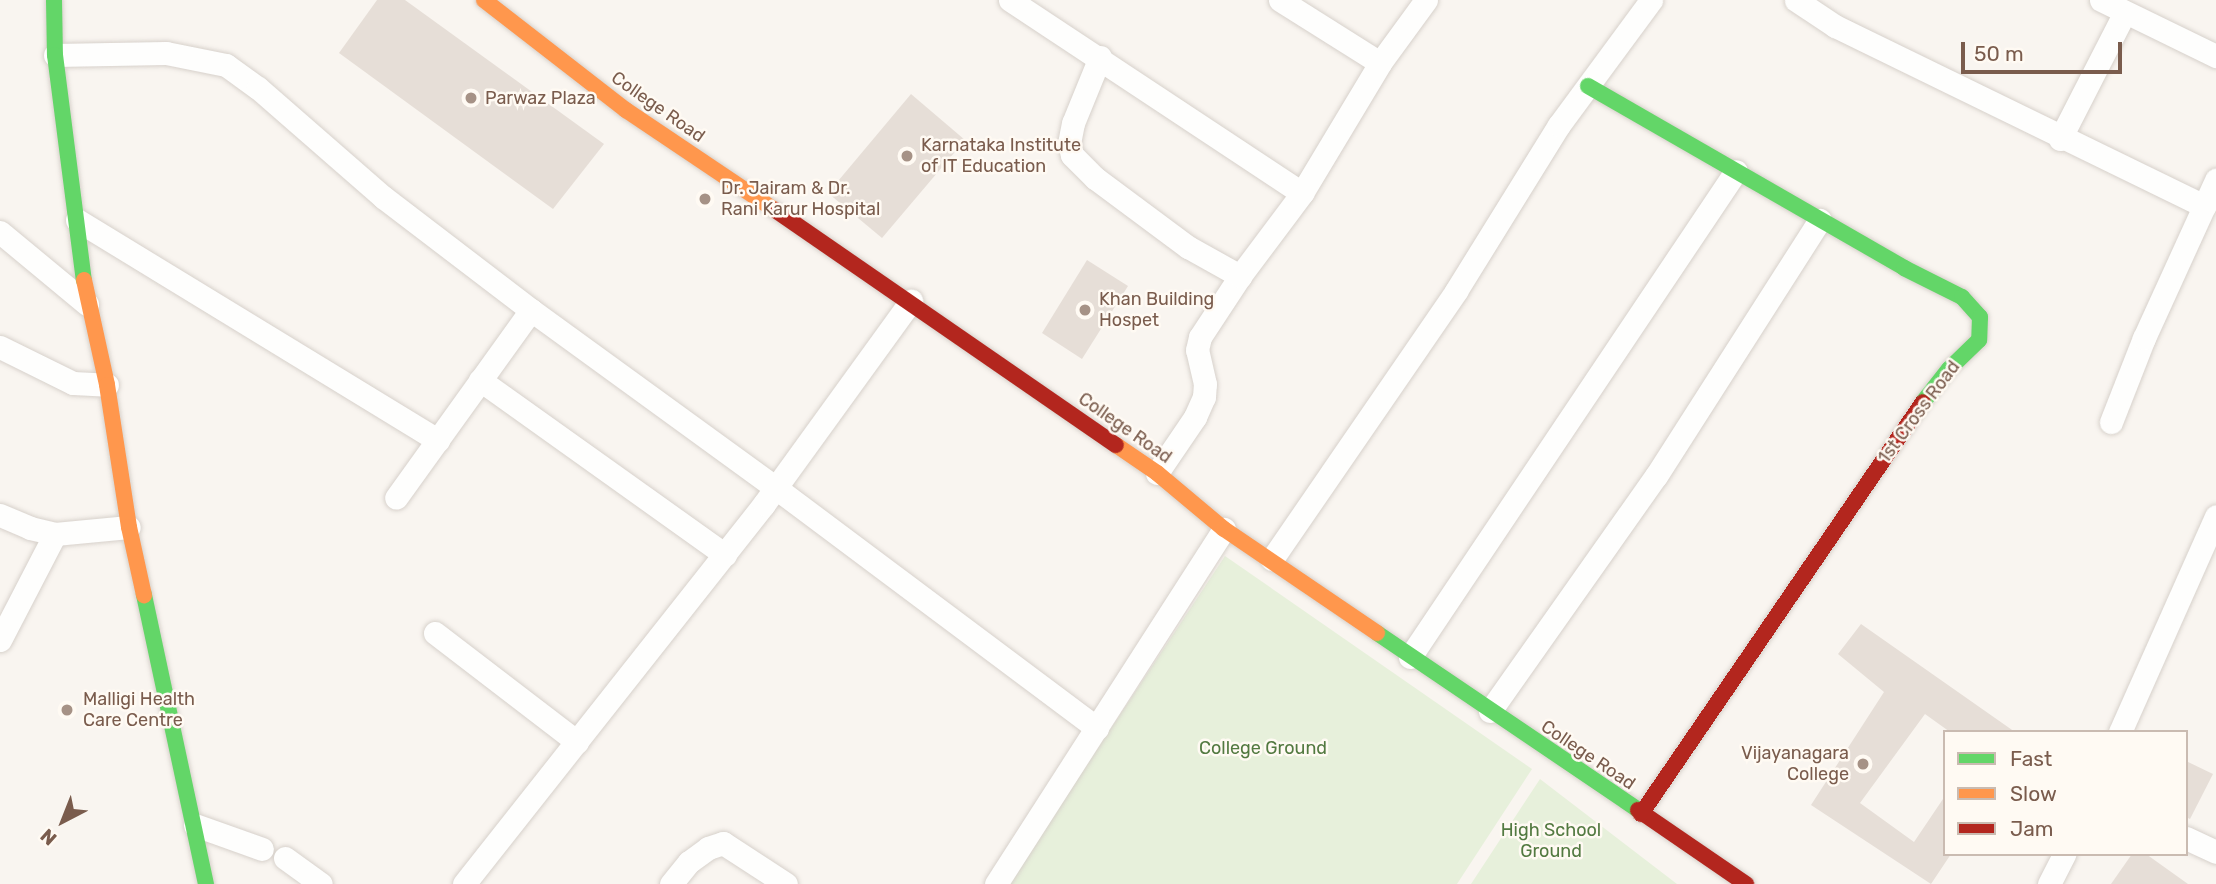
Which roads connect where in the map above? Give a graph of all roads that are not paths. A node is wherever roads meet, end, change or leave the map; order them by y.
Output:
1 (54, 0) edge
2 (484, 0) edge
3 (1010, 0) edge
4 (1280, 0) edge
5 (1426, 0) edge
6 (1651, 0) edge
7 (1796, 0) edge
8 (2101, 0) edge
9 (2124, 13) junction
10 (55, 55) junction
11 (1100, 57) junction
12 (2216, 57) edge
13 (1380, 63) junction
14 (1588, 86) junction
15 (2060, 139) junction
16 (1736, 171) junction
17 (2216, 180) edge
18 (1302, 193) junction
19 (2204, 206) junction
20 (77, 220) junction
21 (1821, 220) junction
22 (0, 232) edge
23 (1240, 276) junction
24 (911, 301) junction
25 (86, 303) junction
26 (531, 310) junction
27 (0, 347) edge
28 (480, 380) junction
29 (107, 385) junction
30 (2111, 422) dead end
31 (438, 440) junction
32 (1157, 474) junction
33 (776, 488) junction
34 (397, 498) dead end
35 (0, 514) edge
36 (2216, 516) edge
37 (129, 527) junction
38 (1224, 529) junction
39 (55, 534) junction
40 (725, 555) junction
41 (1272, 559) junction
42 (435, 633) dead end
43 (0, 640) edge
44 (1410, 657) junction
45 (1490, 711) junction
46 (1097, 728) junction
47 (2121, 730) edge
48 (577, 742) junction
49 (1641, 814) junction
50 (195, 825) junction
51 (2188, 839) edge
52 (262, 849) dead end
53 (2216, 852) edge
54 (2063, 856) edge
55 (285, 858) dead end
56 (206, 884) edge
57 (321, 884) edge
58 (464, 884) edge
59 (671, 884) edge
60 (786, 884) edge
61 (996, 884) edge
62 (1746, 884) edge
63 (2049, 884) edge

1 - 10 street
2 - 24 street, College Road
3 - 11 street
4 - 13 street
5 - 13 street
6 - 14 street
7 - 15 street
8 - 9 street
9 - 12 street
9 - 15 street
10 - 20 street
10 - 26 street
11 - 18 street
11 - 23 street
13 - 18 street
14 - 16 street, 1st Cross Road
14 - 41 street
15 - 19 street
16 - 21 street, 1st Cross Road
16 - 44 street
17 - 19 street
18 - 23 street
19 - 30 street
20 - 25 street
20 - 31 street
21 - 45 street
21 - 49 street, 1st Cross Road
22 - 25 street
23 - 32 street
24 - 32 street, College Road
24 - 33 street
25 - 29 street
26 - 28 street
26 - 33 street
27 - 29 street
28 - 31 street
28 - 40 street
29 - 37 street
31 - 34 street
32 - 38 street, College Road
33 - 40 street
33 - 46 street
35 - 39 street
36 - 47 street
37 - 39 street
37 - 50 street
38 - 41 street, College Road
38 - 46 street
39 - 43 street
40 - 48 street
41 - 44 street, College Road
42 - 48 street
44 - 45 street, College Road
45 - 49 street, College Road
46 - 61 street
48 - 58 street
49 - 62 street, College Road
50 - 52 street
50 - 56 street
51 - 53 street
54 - 63 street
55 - 57 street
59 - 60 street

